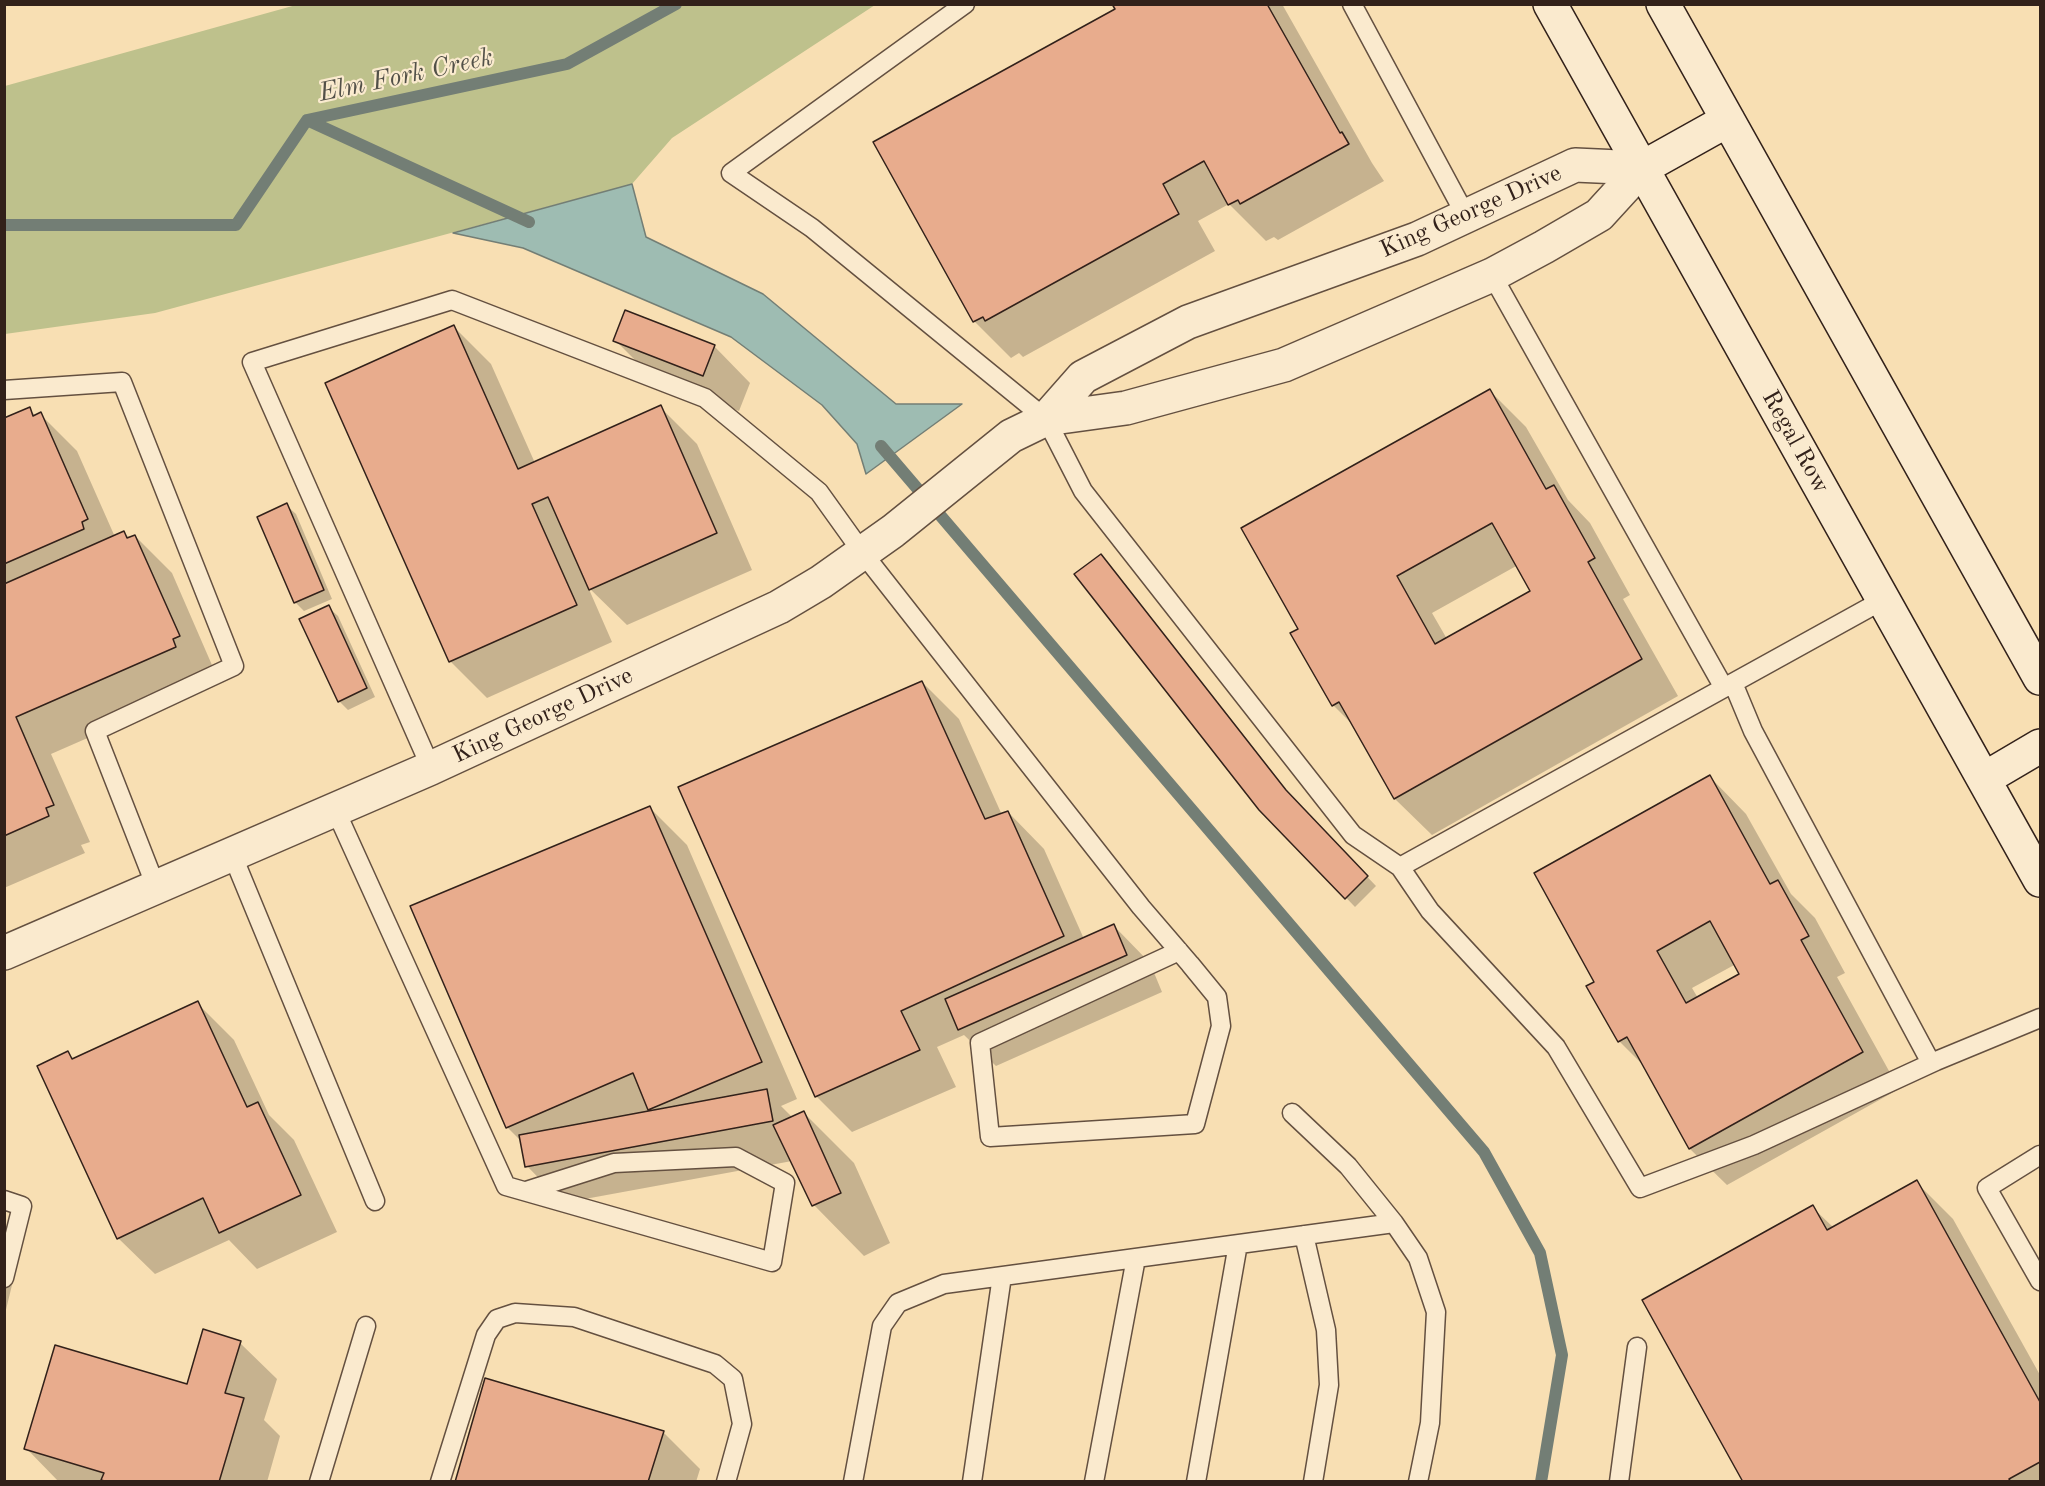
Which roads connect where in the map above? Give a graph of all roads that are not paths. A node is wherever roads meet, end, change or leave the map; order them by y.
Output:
1 (965, 4) edge
2 (1352, 4) edge
3 (1550, 4) edge
4 (1663, 4) edge
5 (1728, 120) junction
6 (1642, 168) junction
7 (1466, 216) junction
8 (1492, 275) junction
9 (4, 390) edge
10 (1046, 419) junction
11 (862, 552) junction
12 (1883, 600) junction
13 (2040, 678) edge
14 (1729, 685) junction
15 (2040, 746) edge
16 (431, 768) junction
17 (1984, 779) junction
18 (335, 809) junction
19 (232, 854) junction
20 (1400, 867) junction
21 (2040, 880) edge
22 (156, 887) junction
23 (1179, 951) junction
24 (4, 952) edge
25 (2040, 1018) edge
26 (1931, 1063) junction
27 (1292, 1113) dead end
28 (2040, 1155) edge
29 (526, 1191) junction
30 (4, 1200) edge
31 (375, 1201) dead end
32 (1394, 1223) junction
33 (1304, 1235) junction
34 (1238, 1244) junction
35 (1136, 1258) junction
36 (1002, 1276) junction
37 (4, 1278) edge
38 (2040, 1281) edge
39 (366, 1326) dead end
40 (1637, 1347) dead end
41 (319, 1482) edge
42 (440, 1482) edge
43 (726, 1482) edge
44 (853, 1482) edge
45 (972, 1482) edge
46 (1094, 1482) edge
47 (1196, 1482) edge
48 (1313, 1482) edge
49 (1418, 1482) edge
50 (1618, 1482) edge

1 - 10 lane
2 - 7 lane
3 - 6 street, Regal Row
4 - 5 street
5 - 6 street
5 - 13 street
6 - 7 street, King George Drive
6 - 8 street, King George Drive
6 - 12 street, Regal Row
7 - 10 street, King George Drive
8 - 10 street, King George Drive
8 - 14 lane
9 - 22 lane
10 - 11 street, King George Drive
10 - 20 lane
11 - 16 street, King George Drive
11 - 16 lane
11 - 23 lane
12 - 14 lane
12 - 17 street, Regal Row
14 - 20 lane
14 - 26 lane
15 - 17 street
16 - 18 street, King George Drive
17 - 21 street, Regal Row
18 - 19 street, King George Drive
18 - 29 lane
19 - 22 street, King George Drive
19 - 31 lane
20 - 26 lane
22 - 24 street, King George Drive
23 - 23 lane
25 - 26 lane
27 - 32 lane
28 - 38 lane
29 - 29 lane
30 - 37 lane
32 - 33 lane
32 - 49 lane
33 - 34 lane
33 - 48 lane
34 - 35 lane
34 - 47 lane
35 - 36 lane
35 - 46 lane
36 - 44 lane
36 - 45 lane
39 - 41 lane
40 - 50 lane
42 - 43 lane

